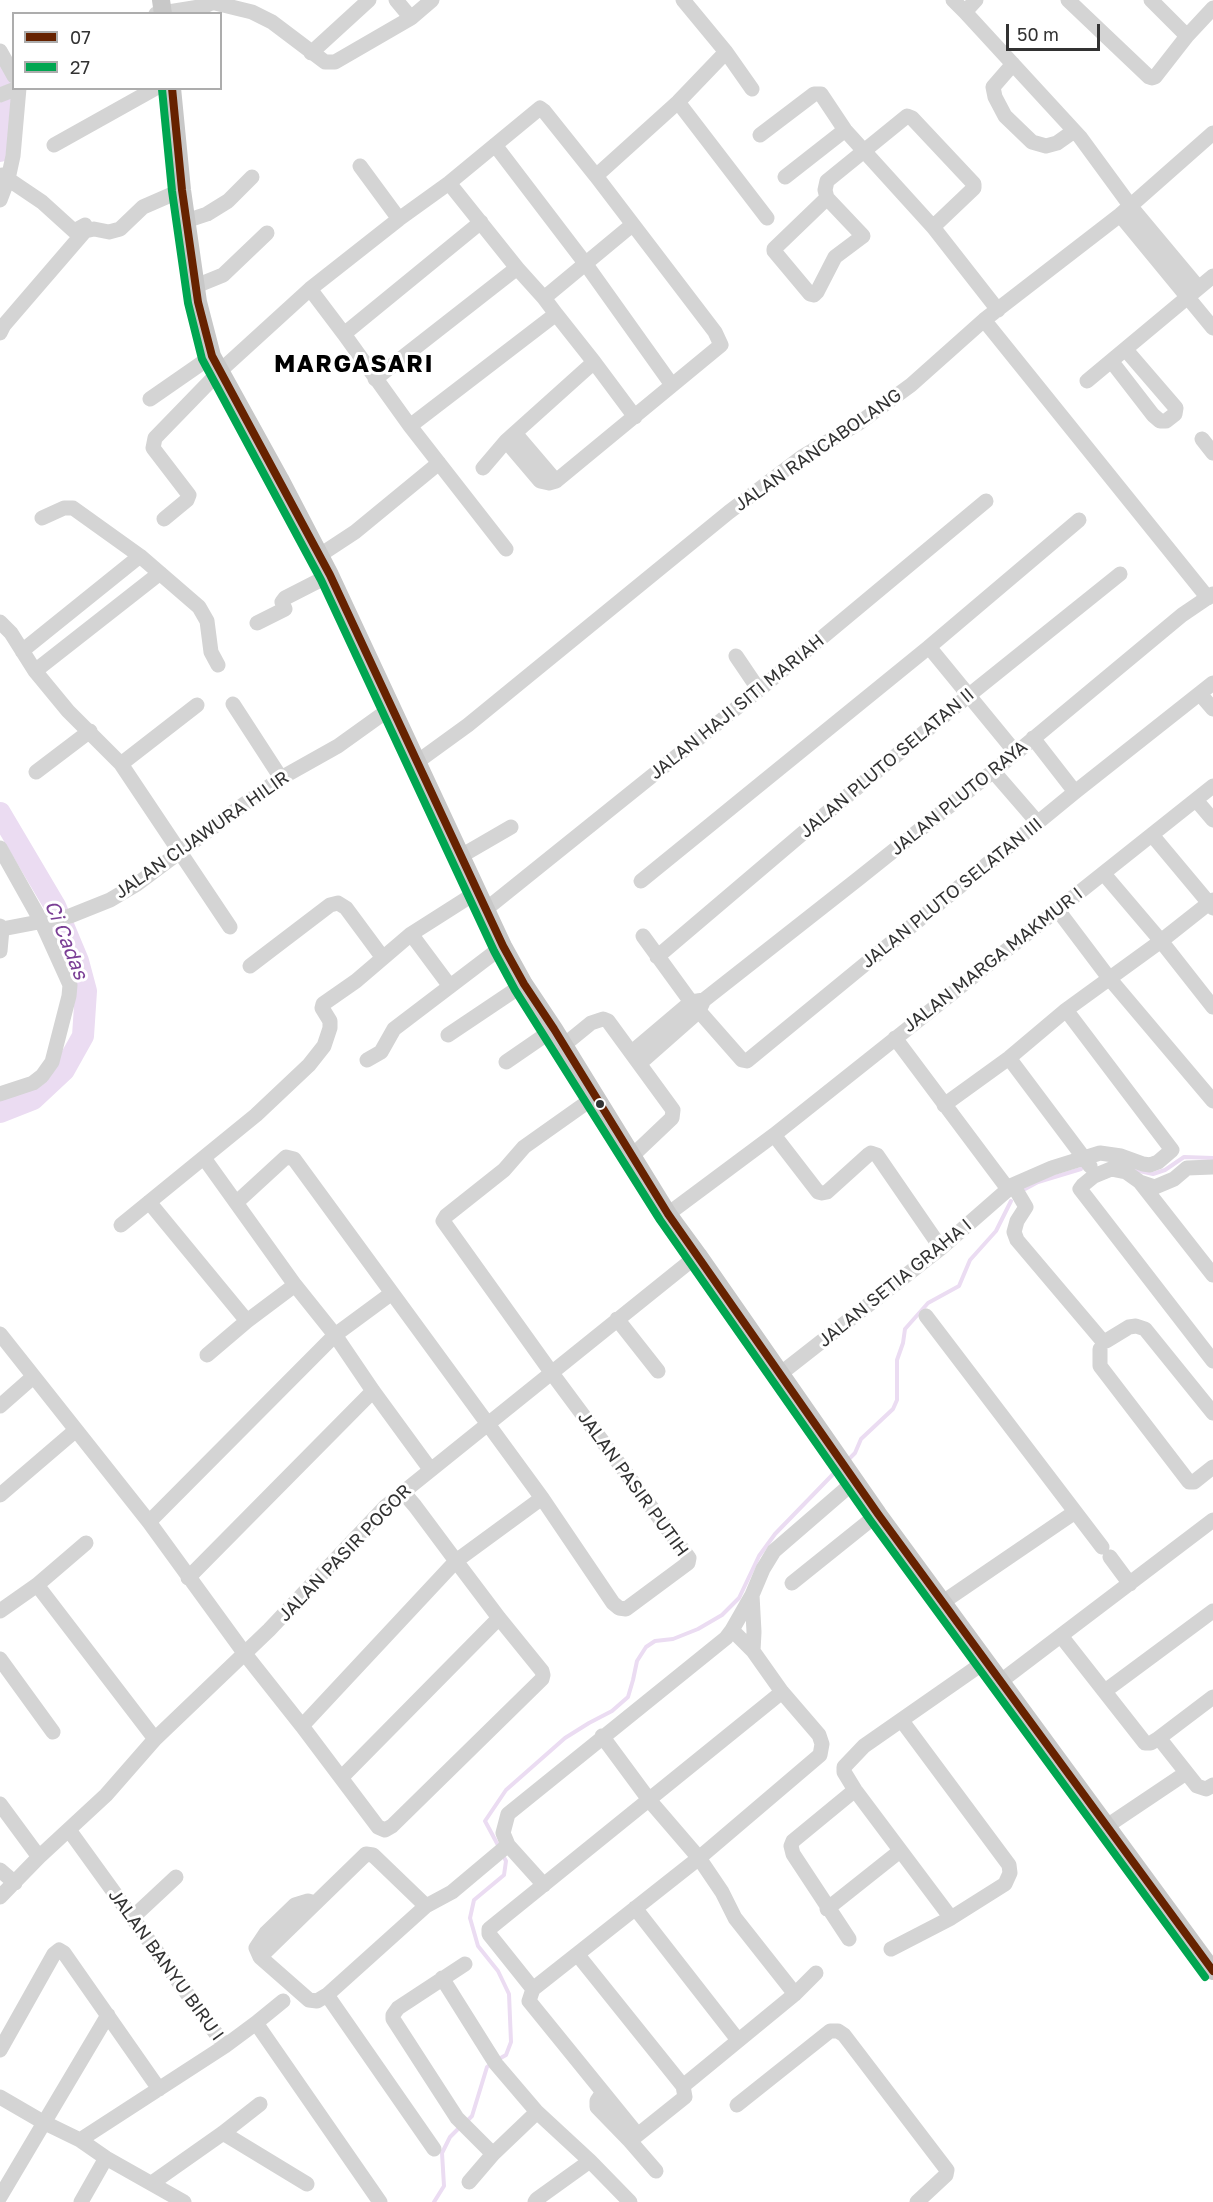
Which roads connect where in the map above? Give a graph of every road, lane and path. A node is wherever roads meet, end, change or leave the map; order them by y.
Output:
1 (369, 0) edge
2 (396, 0) edge
3 (432, 0) edge
4 (683, 0) edge
5 (953, 0) edge
6 (976, 0) edge
7 (1068, 0) edge
8 (1151, 0) edge
9 (216, 2) edge
10 (1213, 8) edge
11 (161, 10) edge
12 (187, 11) edge
13 (965, 12) junction
14 (411, 18) junction
15 (1187, 36) junction
16 (0, 51) edge
17 (726, 51) junction
18 (311, 53) junction
19 (1013, 64) junction
20 (11, 89) edge
21 (752, 89) dead end
22 (152, 90) edge
23 (172, 90) edge
24 (678, 102) junction
25 (845, 130) junction
26 (1213, 133) edge
27 (1077, 134) junction
28 (760, 135) dead end
29 (54, 145) dead end
30 (495, 145) junction
31 (863, 150) junction
32 (360, 166) dead end
33 (596, 176) junction
34 (5, 177) edge
35 (252, 177) dead end
36 (785, 177) dead end
37 (449, 183) junction
38 (182, 190) junction
39 (827, 198) junction
40 (0, 200) edge
41 (1125, 210) junction
42 (767, 218) dead end
43 (399, 219) junction
44 (186, 220) junction
45 (481, 222) junction
46 (85, 225) dead end
47 (632, 225) junction
48 (933, 227) junction
49 (267, 233) dead end
50 (585, 263) junction
51 (517, 268) junction
52 (1213, 276) edge
53 (196, 286) junction
54 (310, 289) junction
55 (1193, 293) junction
56 (544, 298) junction
57 (1008, 303) junction
58 (556, 314) junction
59 (989, 327) junction
60 (1213, 328) edge
61 (0, 333) edge
62 (344, 334) junction
63 (1126, 350) junction
64 (594, 362) junction
65 (1112, 362) junction
66 (216, 363) junction
67 (375, 379) junction
68 (1088, 381) dead end
69 (672, 386) junction
70 (150, 399) dead end
71 (635, 417) junction
72 (410, 426) junction
73 (511, 437) junction
74 (1202, 439) dead end
75 (1213, 453) edge
76 (439, 463) junction
77 (483, 468) dead end
78 (986, 501) dead end
79 (42, 518) dead end
80 (164, 519) dead end
81 (1079, 520) dead end
82 (506, 549) dead end
83 (320, 555) junction
84 (140, 556) junction
85 (160, 573) junction
86 (1120, 574) dead end
87 (330, 575) junction
88 (1210, 596) edge
89 (0, 621) edge
90 (257, 623) dead end
91 (5, 638) edge
92 (929, 647) junction
93 (22, 651) junction
94 (736, 656) dead end
95 (218, 665) dead end
96 (35, 672) junction
97 (1213, 683) edge
98 (759, 690) junction
99 (1200, 694) junction
100 (968, 696) junction
101 (386, 698) junction
102 (233, 704) dead end
103 (197, 705) dead end
104 (1213, 709) edge
105 (90, 731) junction
106 (1033, 738) junction
107 (1016, 753) junction
108 (121, 764) junction
109 (993, 771) junction
110 (36, 772) dead end
111 (423, 772) junction
112 (281, 778) junction
113 (1213, 786) edge
114 (1075, 792) junction
115 (1196, 800) junction
116 (1213, 820) edge
117 (1038, 823) junction
118 (511, 827) dead end
119 (1152, 835) junction
120 (0, 848) edge
121 (180, 852) junction
122 (461, 856) junction
123 (1104, 874) junction
124 (641, 881) dead end
125 (477, 892) junction
126 (1212, 904) edge
127 (1057, 909) junction
128 (485, 910) junction
129 (44, 921) junction
130 (230, 927) dead end
131 (1, 928) edge
132 (411, 934) junction
133 (643, 936) dead end
134 (1161, 941) junction
135 (503, 946) junction
136 (0, 951) edge
137 (657, 957) junction
138 (382, 958) junction
139 (250, 966) dead end
140 (1109, 978) junction
141 (524, 984) junction
142 (449, 985) junction
143 (698, 1004) junction
144 (1213, 1007) edge
145 (1066, 1010) junction
146 (554, 1029) junction
147 (448, 1035) dead end
148 (895, 1038) junction
149 (564, 1045) junction
150 (636, 1057) junction
151 (1009, 1058) junction
152 (366, 1060) dead end
153 (506, 1062) dead end
154 (0, 1094) edge
155 (596, 1096) junction
156 (1213, 1101) edge
157 (944, 1105) junction
158 (774, 1135) junction
159 (633, 1156) junction
160 (204, 1158) junction
161 (1085, 1158) junction
162 (1211, 1170) edge
163 (1094, 1176) junction
164 (1140, 1182) junction
165 (1011, 1187) junction
166 (149, 1202) junction
167 (237, 1202) junction
168 (668, 1214) junction
169 (121, 1225) dead end
170 (941, 1248) junction
171 (698, 1255) junction
172 (1213, 1275) edge
173 (295, 1285) junction
174 (392, 1293) junction
175 (926, 1316) dead end
176 (617, 1319) junction
177 (247, 1321) junction
178 (0, 1334) edge
179 (335, 1335) junction
180 (1102, 1342) junction
181 (207, 1355) dead end
182 (1213, 1361) edge
183 (658, 1371) dead end
184 (551, 1372) junction
185 (780, 1374) junction
186 (33, 1377) junction
187 (373, 1391) junction
188 (0, 1406) edge
189 (1213, 1413) edge
190 (487, 1425) junction
191 (76, 1430) junction
192 (1213, 1467) edge
193 (430, 1469) junction
194 (848, 1470) junction
195 (403, 1492) junction
196 (0, 1495) edge
197 (543, 1498) junction
198 (1075, 1512) junction
199 (878, 1514) junction
200 (1213, 1520) edge
201 (149, 1522) junction
202 (86, 1543) dead end
203 (456, 1561) junction
204 (189, 1578) junction
205 (792, 1583) dead end
206 (1130, 1584) junction
207 (37, 1586) junction
208 (752, 1595) junction
209 (943, 1602) junction
210 (0, 1611) edge
211 (1213, 1611) edge
212 (499, 1618) junction
213 (732, 1630) junction
214 (1061, 1636) junction
215 (753, 1651) junction
216 (245, 1654) junction
217 (0, 1659) edge
218 (986, 1661) junction
219 (1001, 1682) junction
220 (1105, 1691) junction
221 (782, 1692) junction
222 (1213, 1697) edge
223 (902, 1721) junction
224 (302, 1726) junction
225 (53, 1732) dead end
226 (602, 1736) junction
227 (1159, 1738) junction
228 (155, 1739) junction
229 (1186, 1773) junction
230 (341, 1778) junction
231 (1213, 1785) edge
232 (855, 1790) junction
233 (650, 1801) junction
234 (0, 1804) edge
235 (1107, 1826) junction
236 (69, 1830) junction
237 (506, 1847) junction
238 (900, 1851) junction
239 (39, 1857) junction
240 (699, 1858) junction
241 (0, 1870) edge
242 (176, 1876) dead end
243 (15, 1883) junction
244 (544, 1885) junction
245 (0, 1897) edge
246 (426, 1906) junction
247 (635, 1908) junction
248 (827, 1909) junction
249 (132, 1918) junction
250 (951, 1918) junction
251 (849, 1939) dead end
252 (891, 1949) dead end
253 (577, 1954) junction
254 (1210, 1958) edge
255 (465, 1964) dead end
256 (816, 1973) dead end
257 (442, 1978) junction
258 (534, 1989) junction
259 (795, 1994) junction
260 (327, 1995) junction
261 (283, 2001) dead end
262 (108, 2015) junction
263 (256, 2023) junction
264 (738, 2040) junction
265 (225, 2046) junction
266 (0, 2050) edge
267 (683, 2086) junction
268 (159, 2089) junction
269 (0, 2097) edge
270 (260, 2104) dead end
271 (737, 2105) dead end
272 (537, 2112) junction
273 (43, 2122) junction
274 (223, 2133) junction
275 (634, 2138) junction
276 (80, 2140) junction
277 (434, 2149) dead end
278 (493, 2154) junction
279 (106, 2158) junction
280 (590, 2161) junction
281 (656, 2171) dead end
282 (469, 2182) dead end
283 (152, 2183) junction
284 (307, 2184) dead end
285 (0, 2197) edge
286 (174, 2200) edge
287 (81, 2202) edge
288 (380, 2202) edge
289 (535, 2202) edge
290 (630, 2202) edge
291 (917, 2202) edge

1 - 18 street
2 - 14 street
3 - 14 street
4 - 17 street
5 - 13 street
6 - 13 street
7 - 15 street
8 - 15 street
9 - 12 street
9 - 18 street
10 - 15 street
11 - 12 street
13 - 19 street
14 - 18 street
16 - 20 street
17 - 21 street
17 - 24 street
19 - 27 street
19 - 27 street
20 - 34 street
22 - 29 street
23 - 38 main road
24 - 33 street
24 - 42 street
25 - 28 street
25 - 31 street
25 - 36 street
26 - 41 street, JALAN RANCABOLANG
27 - 41 street
30 - 33 street
30 - 37 street
30 - 50 street
31 - 39 street
31 - 48 street
31 - 48 street
32 - 43 street
33 - 47 street
34 - 40 street
34 - 46 street
35 - 44 street
37 - 43 street
37 - 45 street
38 - 44 main road
38 - 61 street
39 - 39 street
41 - 55 street
41 - 57 street, JALAN RANCABOLANG
43 - 54 street
44 - 53 main road
45 - 51 street
45 - 62 street
47 - 50 street
47 - 69 street
48 - 57 street
49 - 53 street
50 - 56 street
50 - 69 street
51 - 56 street
51 - 67 street
52 - 55 street
53 - 66 main road
54 - 62 street
54 - 66 street
55 - 60 street
55 - 63 street
56 - 58 street
57 - 59 street, JALAN RANCABOLANG
58 - 64 street
58 - 72 street
59 - 88 street
59 - 111 street, JALAN RANCABOLANG
62 - 67 street
63 - 65 street
63 - 65 street
64 - 71 street
64 - 73 street
65 - 68 street
66 - 70 street
66 - 80 street
66 - 83 main road
67 - 72 street
69 - 71 street
71 - 73 street
72 - 76 street
73 - 77 street
74 - 75 street
76 - 82 street
76 - 83 street
78 - 98 street, JALAN HAJI SITI MARIAH
79 - 84 street
81 - 92 street
83 - 87 main road
84 - 85 street
84 - 93 street
85 - 95 street
85 - 96 street
86 - 100 street, JALAN PLUTO SELATAN II
87 - 90 street
87 - 101 main road
88 - 106 street, JALAN PLUTO RAYA
89 - 91 street
91 - 93 street
92 - 100 street
92 - 124 street
93 - 96 street
94 - 98 street
96 - 105 street
97 - 99 street, JALAN PLUTO SELATAN III
98 - 128 street, JALAN HAJI SITI MARIAH
99 - 104 street
99 - 114 street, JALAN PLUTO SELATAN III
100 - 107 street
100 - 137 street, JALAN PLUTO SELATAN II
101 - 111 main road
101 - 112 street, JALAN CIJAWURA HILIR
102 - 112 street
103 - 108 street
105 - 108 street
105 - 110 street
106 - 107 street, JALAN PLUTO RAYA
106 - 114 street
107 - 109 street, JALAN PLUTO RAYA
108 - 121 street
109 - 117 street
109 - 143 street, JALAN PLUTO RAYA
111 - 122 main road
112 - 121 street, JALAN CIJAWURA HILIR
113 - 115 street, JALAN MARGA MAKMUR I
114 - 117 street, JALAN PLUTO SELATAN III
115 - 116 street
115 - 119 street, JALAN MARGA MAKMUR I
117 - 143 street, JALAN PLUTO SELATAN III
118 - 122 street
119 - 123 street, JALAN MARGA MAKMUR I
119 - 126 street
120 - 129 street
121 - 129 street, JALAN CIJAWURA HILIR
121 - 130 street
122 - 125 main road
123 - 127 street, JALAN MARGA MAKMUR I
123 - 134 street
125 - 128 main road
125 - 132 street
126 - 134 street
127 - 140 street
127 - 148 street, JALAN MARGA MAKMUR I
128 - 135 main road
129 - 131 street, JALAN CIJAWURA HILIR
129 - 154 street
131 - 136 street
132 - 138 street
132 - 142 street
133 - 137 street
134 - 140 street
134 - 144 street
135 - 141 main road
135 - 142 street
137 - 143 street
138 - 139 street
138 - 160 street
140 - 145 street
140 - 156 street
141 - 146 main road
141 - 147 street
142 - 152 street
143 - 150 street, JALAN PLUTO RAYA
145 - 151 street
145 - 161 street, JALAN SETIA GRAHA I
146 - 149 main road
146 - 153 street
148 - 157 street
148 - 158 street, JALAN MARGA MAKMUR I
149 - 150 street
149 - 155 main road
150 - 159 street
151 - 157 street
151 - 161 street
155 - 159 main road
155 - 184 street
157 - 165 street
158 - 168 street, JALAN MARGA MAKMUR I
158 - 170 street
159 - 168 main road
160 - 166 street
160 - 167 street
161 - 163 street
161 - 165 street, JALAN SETIA GRAHA I
162 - 164 street
163 - 164 street
163 - 182 street
164 - 172 street
165 - 170 street, JALAN SETIA GRAHA I
165 - 180 street
166 - 169 street
166 - 177 street
167 - 173 street
167 - 174 street
168 - 171 main road
170 - 185 street, JALAN SETIA GRAHA I
171 - 176 street, JALAN PASIR POGOR
171 - 185 main road
173 - 177 street
173 - 179 street
174 - 179 street
174 - 190 street
175 - 198 street
176 - 183 street
176 - 184 street, JALAN PASIR POGOR
177 - 181 street
178 - 186 street
179 - 187 street
179 - 201 street
180 - 189 street
180 - 192 street
184 - 190 street, JALAN PASIR POGOR
184 - 197 street, JALAN PASIR PUTIH
185 - 194 main road
186 - 188 street
186 - 191 street
187 - 193 street
187 - 204 street
190 - 193 street, JALAN PASIR POGOR
190 - 197 street
191 - 196 street
191 - 201 street
193 - 195 street, JALAN PASIR POGOR
194 - 199 main road
194 - 208 street
195 - 203 street
195 - 216 street, JALAN PASIR POGOR
197 - 203 street
198 - 206 street
198 - 209 street
199 - 205 street
199 - 209 main road
200 - 206 street
201 - 204 street
202 - 207 street
203 - 212 street
203 - 224 street
204 - 216 street
206 - 214 street
207 - 210 street
207 - 228 street
208 - 213 street
208 - 215 street
209 - 218 main road
211 - 220 street
212 - 230 street
212 - 230 street
213 - 215 street
213 - 226 street
214 - 219 street
214 - 220 street
215 - 221 street
216 - 224 street
216 - 228 street, JALAN PASIR POGOR
217 - 225 street
218 - 219 main road
218 - 223 street
219 - 235 main road
220 - 227 street
221 - 233 street
221 - 240 street
222 - 227 street
223 - 232 street
223 - 250 street
224 - 230 street
226 - 233 street
226 - 237 street
227 - 229 street
228 - 236 street, JALAN PASIR POGOR
229 - 231 street
229 - 235 street
232 - 238 street
232 - 248 street
233 - 240 street
233 - 244 street
234 - 239 street
235 - 254 main road
236 - 239 street, JALAN PASIR POGOR
236 - 249 street, JALAN BANYU BIRU I
237 - 244 street
237 - 246 street
238 - 248 street
238 - 250 street
239 - 243 street, JALAN PASIR POGOR
240 - 247 street
240 - 259 street
241 - 243 street
242 - 249 street
243 - 245 street, JALAN PASIR POGOR
244 - 258 street
246 - 260 street
246 - 260 street
247 - 253 street
247 - 264 street
248 - 251 street
249 - 265 street, JALAN BANYU BIRU I
250 - 252 street
253 - 258 street
253 - 267 street
255 - 257 street
256 - 259 street
257 - 272 street
257 - 278 street
258 - 275 street
259 - 264 street
260 - 277 street
261 - 263 street
262 - 266 street
262 - 268 street
262 - 273 street
263 - 265 street
263 - 288 street
264 - 267 street
265 - 268 street, JALAN BANYU BIRU I
267 - 275 street
268 - 276 street, JALAN BANYU BIRU I
269 - 273 street
270 - 274 street
271 - 291 street
272 - 278 street
272 - 280 street
273 - 276 street
273 - 285 street
274 - 283 street
274 - 284 street
275 - 281 street
276 - 279 street
278 - 282 street
279 - 283 street
279 - 287 street
280 - 289 street
280 - 290 street
283 - 286 street

